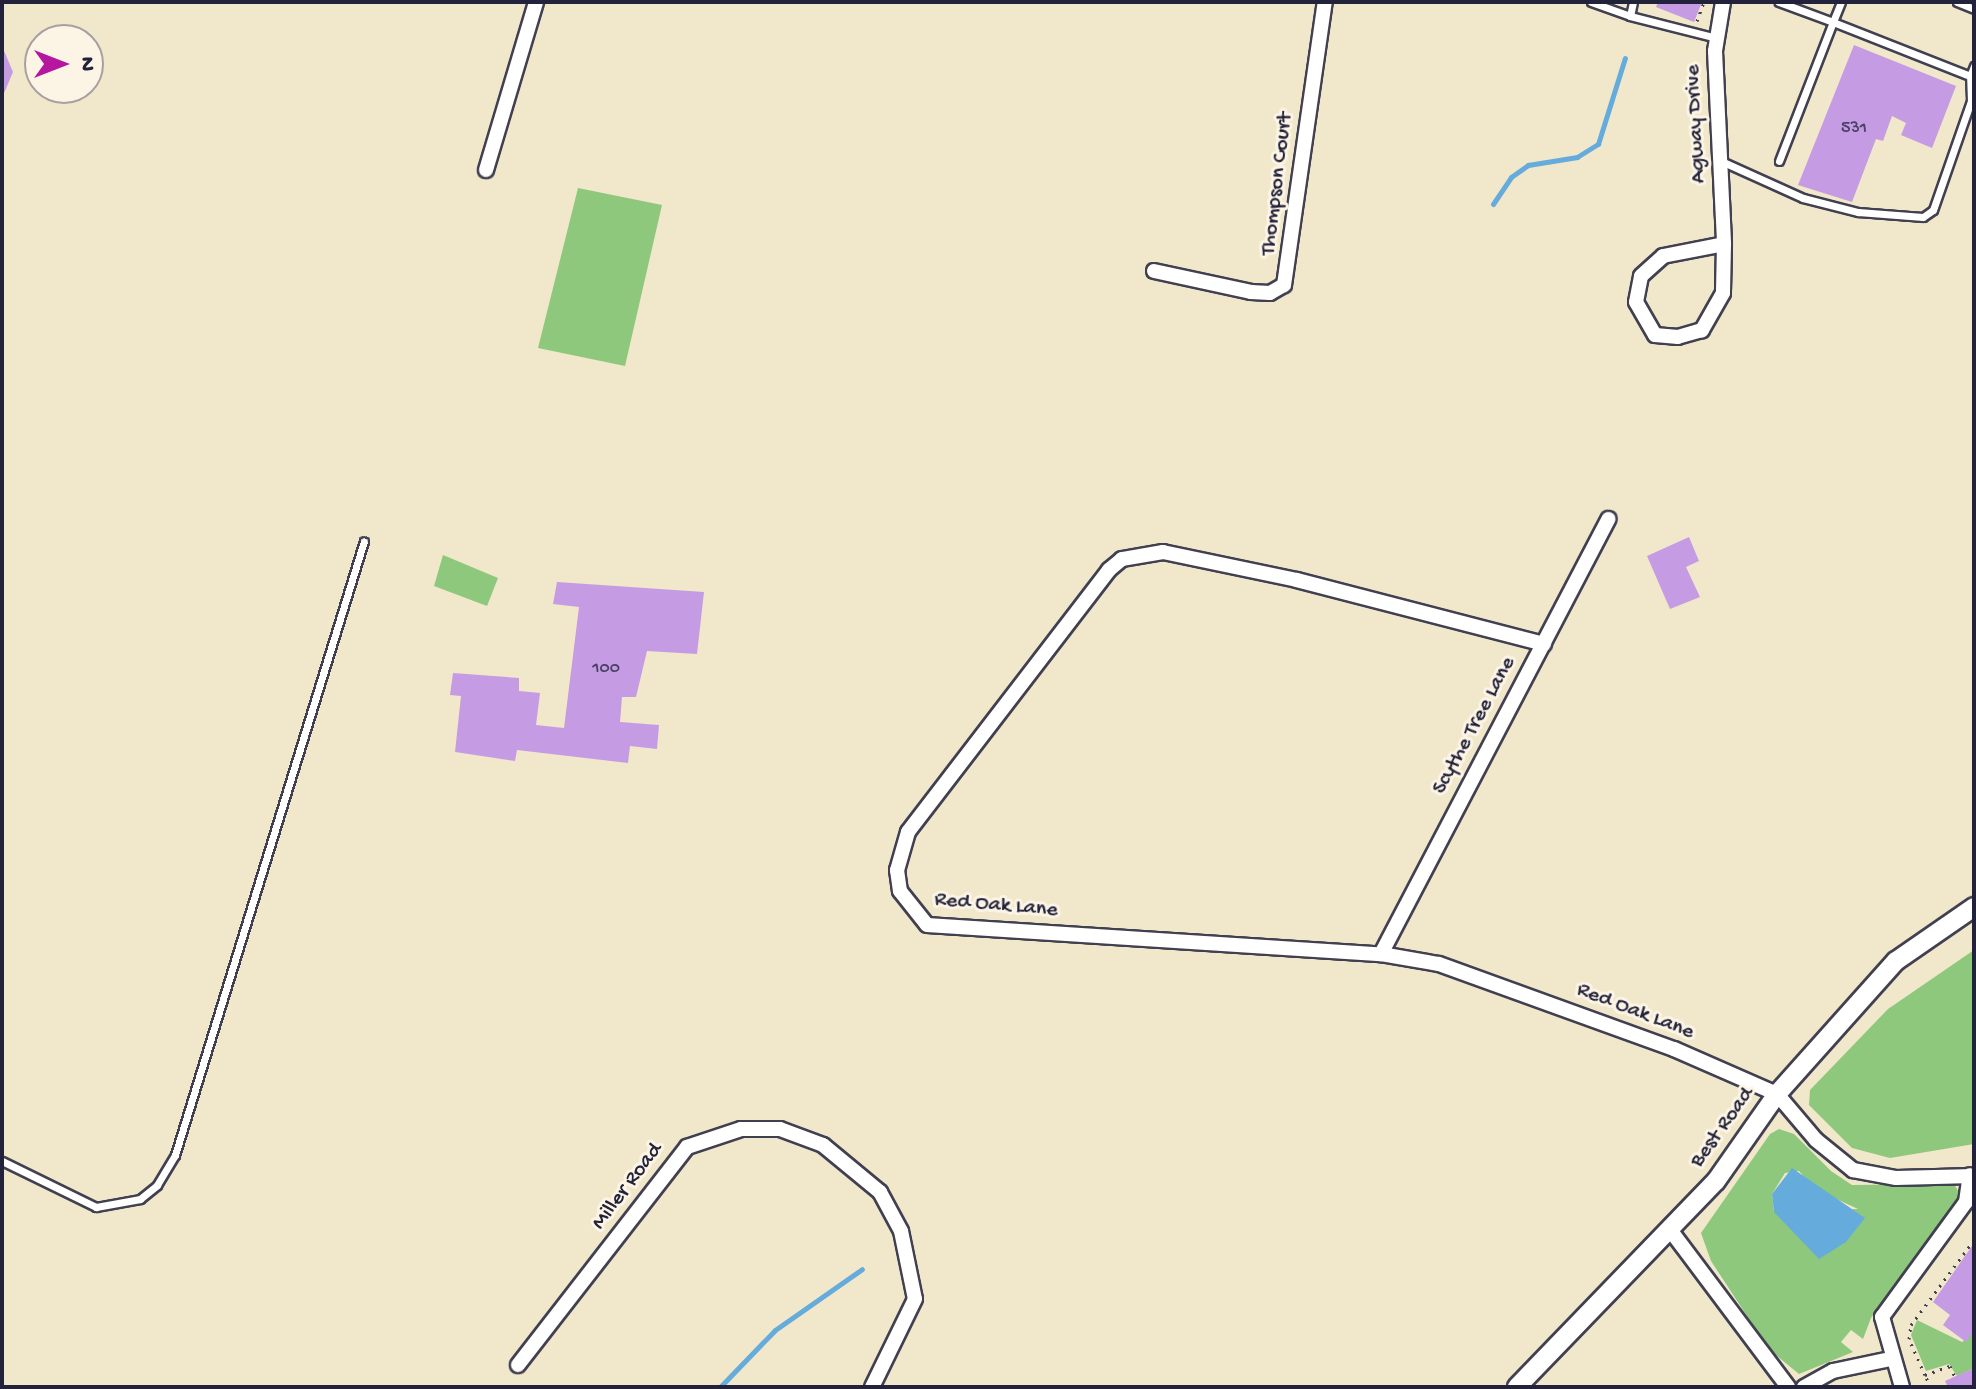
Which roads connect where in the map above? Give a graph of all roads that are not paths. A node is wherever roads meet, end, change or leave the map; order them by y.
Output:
1 (536, 2) edge
2 (1325, 2) edge
3 (1591, 2) edge
4 (1633, 2) edge
5 (1723, 2) edge
6 (1779, 2) edge
7 (1841, 2) edge
8 (1957, 2) edge
9 (1974, 9) edge
10 (1630, 16) junction
11 (1833, 22) junction
12 (1716, 38) junction
13 (1974, 66) edge
14 (1970, 76) junction
15 (1721, 161) junction
16 (1779, 161) dead end
17 (486, 170) dead end
18 (1724, 244) junction
19 (1154, 271) dead end
20 (1608, 519) dead end
21 (364, 541) dead end
22 (1544, 644) junction
23 (1974, 907) edge
24 (1381, 954) junction
25 (1777, 1094) junction
26 (2, 1161) edge
27 (1972, 1176) edge
28 (1671, 1231) junction
29 (1890, 1359) junction
30 (518, 1365) dead end
31 (872, 1387) edge
32 (1517, 1387) edge
33 (1788, 1387) edge
34 (1804, 1387) edge
35 (1902, 1387) edge

1 - 17 street
2 - 19 street, Thompson Court
3 - 10 lane
4 - 10 lane
5 - 12 street, Agway Drive
6 - 11 lane
7 - 11 lane
8 - 9 lane
10 - 12 lane
11 - 14 lane
11 - 16 lane
12 - 15 street, Agway Drive
13 - 14 lane
14 - 15 lane
15 - 18 street, Agway Drive
18 - 18 street, Agway Drive
20 - 22 street, Scythe Tree Lane
21 - 26 lane
22 - 24 street, Scythe Tree Lane
22 - 24 street, Red Oak Lane
23 - 25 street, Best Road
24 - 25 street, Red Oak Lane
25 - 27 street
25 - 28 street, Best Road
27 - 29 street
28 - 32 street, Best Road
28 - 33 street
29 - 34 street
29 - 35 street
30 - 31 street, Miller Road

